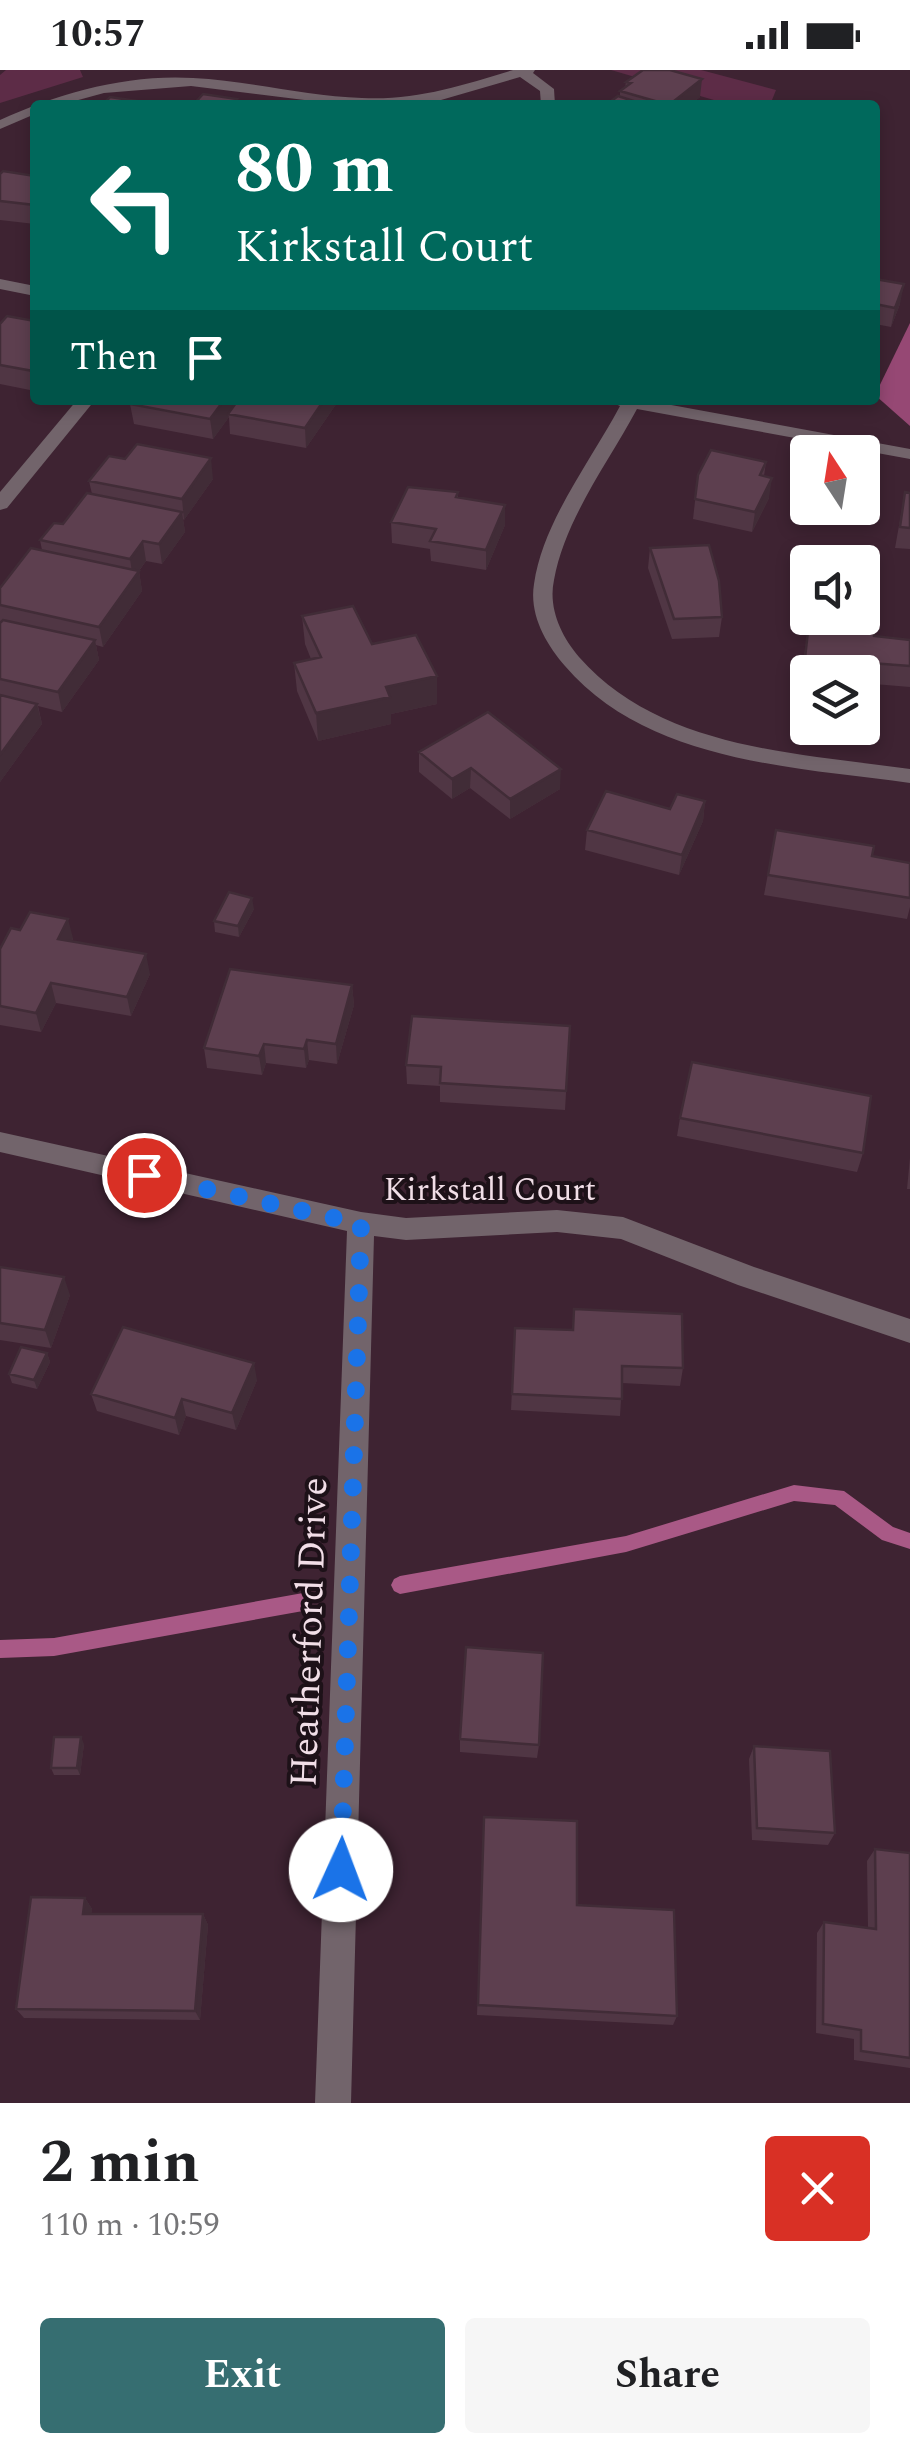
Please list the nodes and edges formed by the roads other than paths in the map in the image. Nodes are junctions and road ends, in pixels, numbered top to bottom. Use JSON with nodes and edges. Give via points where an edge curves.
{"nodes":[{"id":1,"x":526,"y":72,"type":"edge"},
{"id":2,"x":62,"y":100,"type":"edge"},
{"id":3,"x":351,"y":100,"type":"edge"},
{"id":4,"x":405,"y":100,"type":"edge"},
{"id":5,"x":547,"y":100,"type":"edge"},
{"id":6,"x":30,"y":111,"type":"edge"},
{"id":7,"x":0,"y":126,"type":"edge"},
{"id":8,"x":0,"y":284,"type":"edge"},
{"id":9,"x":30,"y":290,"type":"edge"},
{"id":10,"x":82,"y":405,"type":"edge"},
{"id":11,"x":622,"y":405,"type":"edge"},
{"id":12,"x":640,"y":405,"type":"edge"},
{"id":13,"x":910,"y":454,"type":"edge"},
{"id":14,"x":0,"y":504,"type":"edge"},
{"id":15,"x":910,"y":776,"type":"edge"},
{"id":16,"x":0,"y":1142,"type":"edge"},
{"id":17,"x":361,"y":1224,"type":"junction"},
{"id":18,"x":910,"y":1331,"type":"edge"},
{"id":19,"x":333,"y":2103,"type":"edge"}],
"edges":[{"from":1,"to":4,"type":"street"},
{"from":1,"to":5,"type":"street","via":[[546,89]]},
{"from":2,"to":3,"type":"street","via":[[104,89],[191,82]]},
{"from":6,"to":7,"type":"street"},
{"from":8,"to":9,"type":"street"},
{"from":10,"to":14,"type":"street"},
{"from":11,"to":15,"type":"street","via":[[543,584],[544,614],[567,658],[610,700],[680,734]]},
{"from":12,"to":13,"type":"street"},
{"from":16,"to":17,"type":"street","name":"Kirkstall Court"},
{"from":17,"to":18,"type":"street","name":"Kirkstall Court","via":[[623,1228]]},
{"from":17,"to":19,"type":"street","name":"Heatherford Drive"}]}
